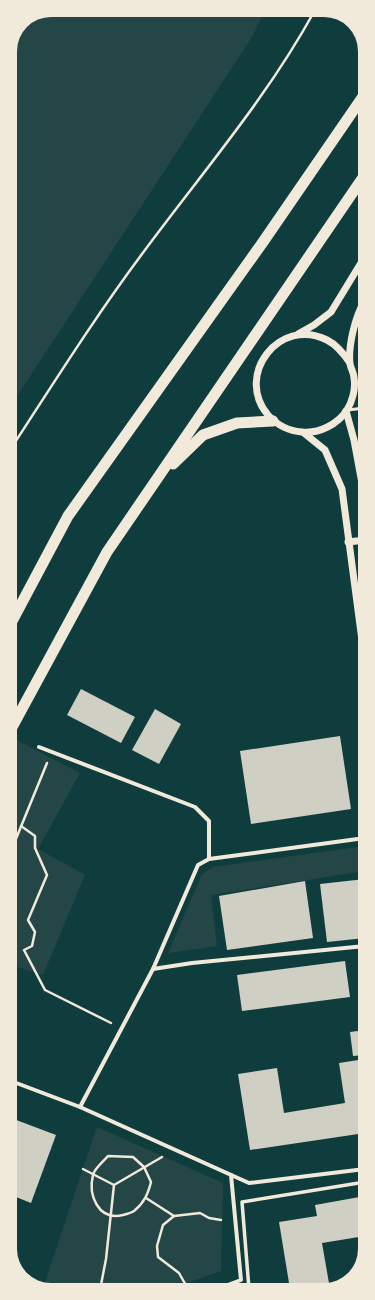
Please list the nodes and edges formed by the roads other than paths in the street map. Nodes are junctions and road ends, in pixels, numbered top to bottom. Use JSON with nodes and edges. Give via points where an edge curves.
{"nodes":[{"id":1,"x":358,"y":104,"type":"edge"},
{"id":2,"x":358,"y":185,"type":"edge"},
{"id":3,"x":358,"y":268,"type":"edge"},
{"id":4,"x":358,"y":316,"type":"edge"},
{"id":5,"x":296,"y":335,"type":"junction"},
{"id":6,"x":350,"y":363,"type":"junction"},
{"id":7,"x":358,"y":409,"type":"edge"},
{"id":8,"x":346,"y":411,"type":"junction"},
{"id":9,"x":273,"y":420,"type":"junction"},
{"id":10,"x":304,"y":433,"type":"junction"},
{"id":11,"x":358,"y":462,"type":"edge"},
{"id":12,"x":157,"y":479,"type":"junction"},
{"id":13,"x":358,"y":541,"type":"edge"},
{"id":14,"x":348,"y":542,"type":"junction"},
{"id":15,"x":17,"y":612,"type":"edge"},
{"id":16,"x":358,"y":613,"type":"edge"},
{"id":17,"x":17,"y":718,"type":"edge"},
{"id":18,"x":38,"y":747,"type":"dead end"},
{"id":19,"x":358,"y":839,"type":"edge"},
{"id":20,"x":209,"y":859,"type":"junction"},
{"id":21,"x":358,"y":947,"type":"edge"},
{"id":22,"x":153,"y":969,"type":"junction"},
{"id":23,"x":17,"y":1083,"type":"edge"},
{"id":24,"x":80,"y":1107,"type":"junction"},
{"id":25,"x":358,"y":1170,"type":"edge"},
{"id":26,"x":232,"y":1175,"type":"junction"},
{"id":27,"x":358,"y":1183,"type":"edge"},
{"id":28,"x":233,"y":1283,"type":"edge"},
{"id":29,"x":249,"y":1283,"type":"edge"}],
"edges":[{"from":1,"to":15,"type":"highway","via":[[68,516]]},
{"from":2,"to":12,"type":"highway"},
{"from":3,"to":5,"type":"street","via":[[331,312]]},
{"from":4,"to":6,"type":"street","via":[[351,342]]},
{"from":5,"to":6,"type":"street","via":[[312,335],[327,340],[341,350]]},
{"from":5,"to":9,"type":"street","via":[[282,340],[269,350],[260,363],[256,378],[257,394],[263,408]]},
{"from":6,"to":8,"type":"street","via":[[354,379],[353,396]]},
{"from":7,"to":8,"type":"lane"},
{"from":8,"to":10,"type":"street","via":[[335,423],[320,430]]},
{"from":8,"to":11,"type":"street"},
{"from":9,"to":10,"type":"street","via":[[287,429]]},
{"from":9,"to":12,"type":"highway","via":[[237,424],[202,435]]},
{"from":10,"to":14,"type":"street","via":[[325,450],[342,489]]},
{"from":12,"to":17,"type":"highway","via":[[106,552]]},
{"from":13,"to":14,"type":"street"},
{"from":14,"to":16,"type":"street"},
{"from":18,"to":20,"type":"street","via":[[195,807],[209,820]]},
{"from":19,"to":20,"type":"street"},
{"from":20,"to":22,"type":"street","via":[[198,866]]},
{"from":21,"to":22,"type":"street"},
{"from":22,"to":24,"type":"street"},
{"from":23,"to":24,"type":"street"},
{"from":24,"to":26,"type":"street"},
{"from":25,"to":26,"type":"street","via":[[249,1183]]},
{"from":26,"to":28,"type":"street","via":[[241,1280]]},
{"from":27,"to":29,"type":"street","via":[[242,1202]]}]}
